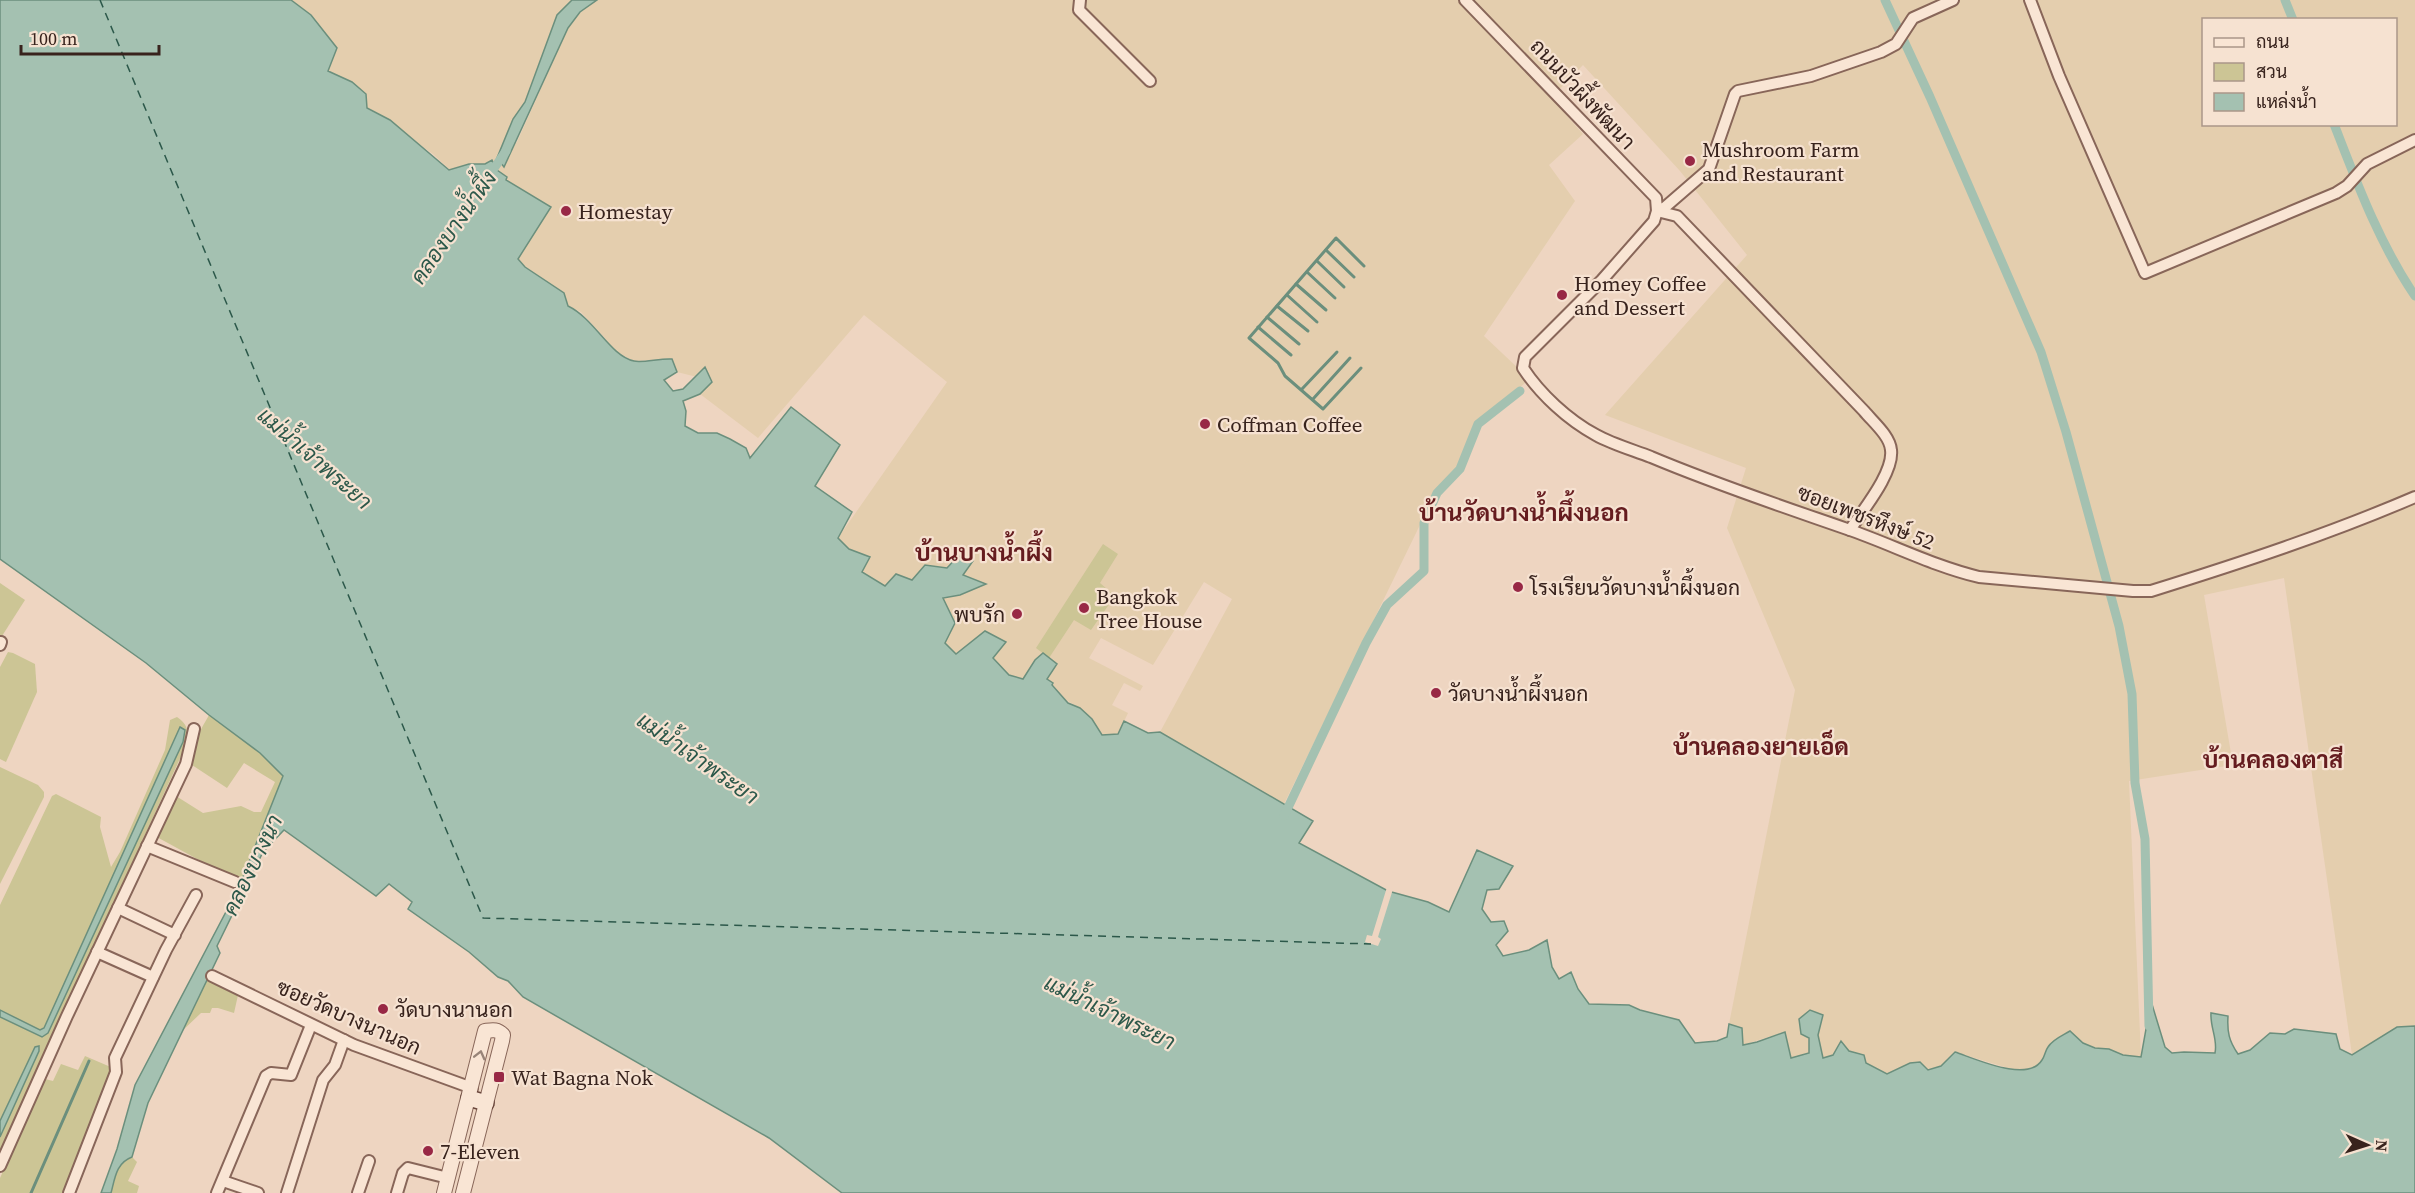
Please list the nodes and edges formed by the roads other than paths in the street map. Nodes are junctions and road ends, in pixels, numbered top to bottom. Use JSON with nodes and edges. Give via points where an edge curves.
{"nodes":[{"id":1,"x":1080,"y":0,"type":"edge"},
{"id":2,"x":1465,"y":0,"type":"edge"},
{"id":3,"x":1953,"y":0,"type":"edge"},
{"id":4,"x":2030,"y":0,"type":"edge"},
{"id":5,"x":1150,"y":81,"type":"dead end"},
{"id":6,"x":2415,"y":140,"type":"edge"},
{"id":7,"x":1656,"y":214,"type":"junction"},
{"id":8,"x":2415,"y":496,"type":"edge"},
{"id":9,"x":1850,"y":530,"type":"junction"},
{"id":10,"x":194,"y":729,"type":"dead end"},
{"id":11,"x":147,"y":846,"type":"junction"},
{"id":12,"x":235,"y":882,"type":"dead end"},
{"id":13,"x":196,"y":895,"type":"dead end"},
{"id":14,"x":118,"y":908,"type":"junction"},
{"id":15,"x":175,"y":935,"type":"junction"},
{"id":16,"x":97,"y":952,"type":"junction"},
{"id":17,"x":212,"y":976,"type":"dead end"},
{"id":18,"x":153,"y":977,"type":"junction"},
{"id":19,"x":311,"y":1025,"type":"junction"},
{"id":20,"x":344,"y":1040,"type":"junction"},
{"id":21,"x":470,"y":1093,"type":"junction"},
{"id":22,"x":486,"y":1103,"type":"junction"},
{"id":23,"x":369,"y":1161,"type":"dead end"},
{"id":24,"x":0,"y":1166,"type":"edge"},
{"id":25,"x":447,"y":1178,"type":"junction"},
{"id":26,"x":223,"y":1181,"type":"junction"},
{"id":27,"x":69,"y":1193,"type":"edge"},
{"id":28,"x":217,"y":1193,"type":"edge"},
{"id":29,"x":258,"y":1193,"type":"edge"},
{"id":30,"x":287,"y":1193,"type":"edge"},
{"id":31,"x":358,"y":1193,"type":"edge"},
{"id":32,"x":398,"y":1193,"type":"edge"},
{"id":33,"x":444,"y":1193,"type":"edge"},
{"id":34,"x":463,"y":1193,"type":"edge"}],
"edges":[{"from":1,"to":5,"type":"street","via":[[1079,10]]},
{"from":2,"to":7,"type":"street","name":"ถนนบัวผึ้งพัฒนา","via":[[1656,198]]},
{"from":3,"to":7,"type":"street","via":[[1913,18],[1896,44],[1881,52],[1811,76],[1738,91],[1708,170]]},
{"from":4,"to":6,"type":"street","via":[[2145,273],[2319,201],[2347,186],[2374,160]]},
{"from":7,"to":9,"type":"street","via":[[1677,216],[1864,411],[1887,440],[1892,449],[1891,461]]},
{"from":7,"to":9,"type":"street","name":"ซอยเพชรหึงษ์ 52","via":[[1602,280],[1525,357],[1523,368],[1534,384],[1572,419],[1597,436],[1725,487]]},
{"from":8,"to":9,"type":"street","name":"ซอยเพชรหึงษ์ 52","via":[[2267,555],[2151,591],[1979,577]]},
{"from":10,"to":11,"type":"street","via":[[186,764]]},
{"from":11,"to":12,"type":"street"},
{"from":11,"to":14,"type":"street"},
{"from":13,"to":15,"type":"street"},
{"from":14,"to":15,"type":"street"},
{"from":14,"to":16,"type":"street"},
{"from":15,"to":18,"type":"street"},
{"from":16,"to":18,"type":"street"},
{"from":16,"to":24,"type":"street"},
{"from":17,"to":19,"type":"street","name":"ซอยวัดบางนานอก"},
{"from":18,"to":27,"type":"street","via":[[115,1058],[116,1071]]},
{"from":19,"to":20,"type":"street","name":"ซอยวัดบางนานอก"},
{"from":19,"to":26,"type":"street","via":[[291,1075],[266,1076]]},
{"from":20,"to":21,"type":"street","name":"ซอยวัดบางนานอก"},
{"from":20,"to":30,"type":"street","via":[[336,1065],[323,1080]]},
{"from":21,"to":22,"type":"main road"},
{"from":21,"to":22,"type":"street","one_way":true,"via":[[485,1031],[498,1031],[502,1041]]},
{"from":21,"to":25,"type":"street"},
{"from":22,"to":34,"type":"street"},
{"from":23,"to":31,"type":"street"},
{"from":25,"to":32,"type":"street","via":[[408,1168]]},
{"from":25,"to":33,"type":"street"},
{"from":26,"to":28,"type":"street"},
{"from":26,"to":29,"type":"street"}]}
